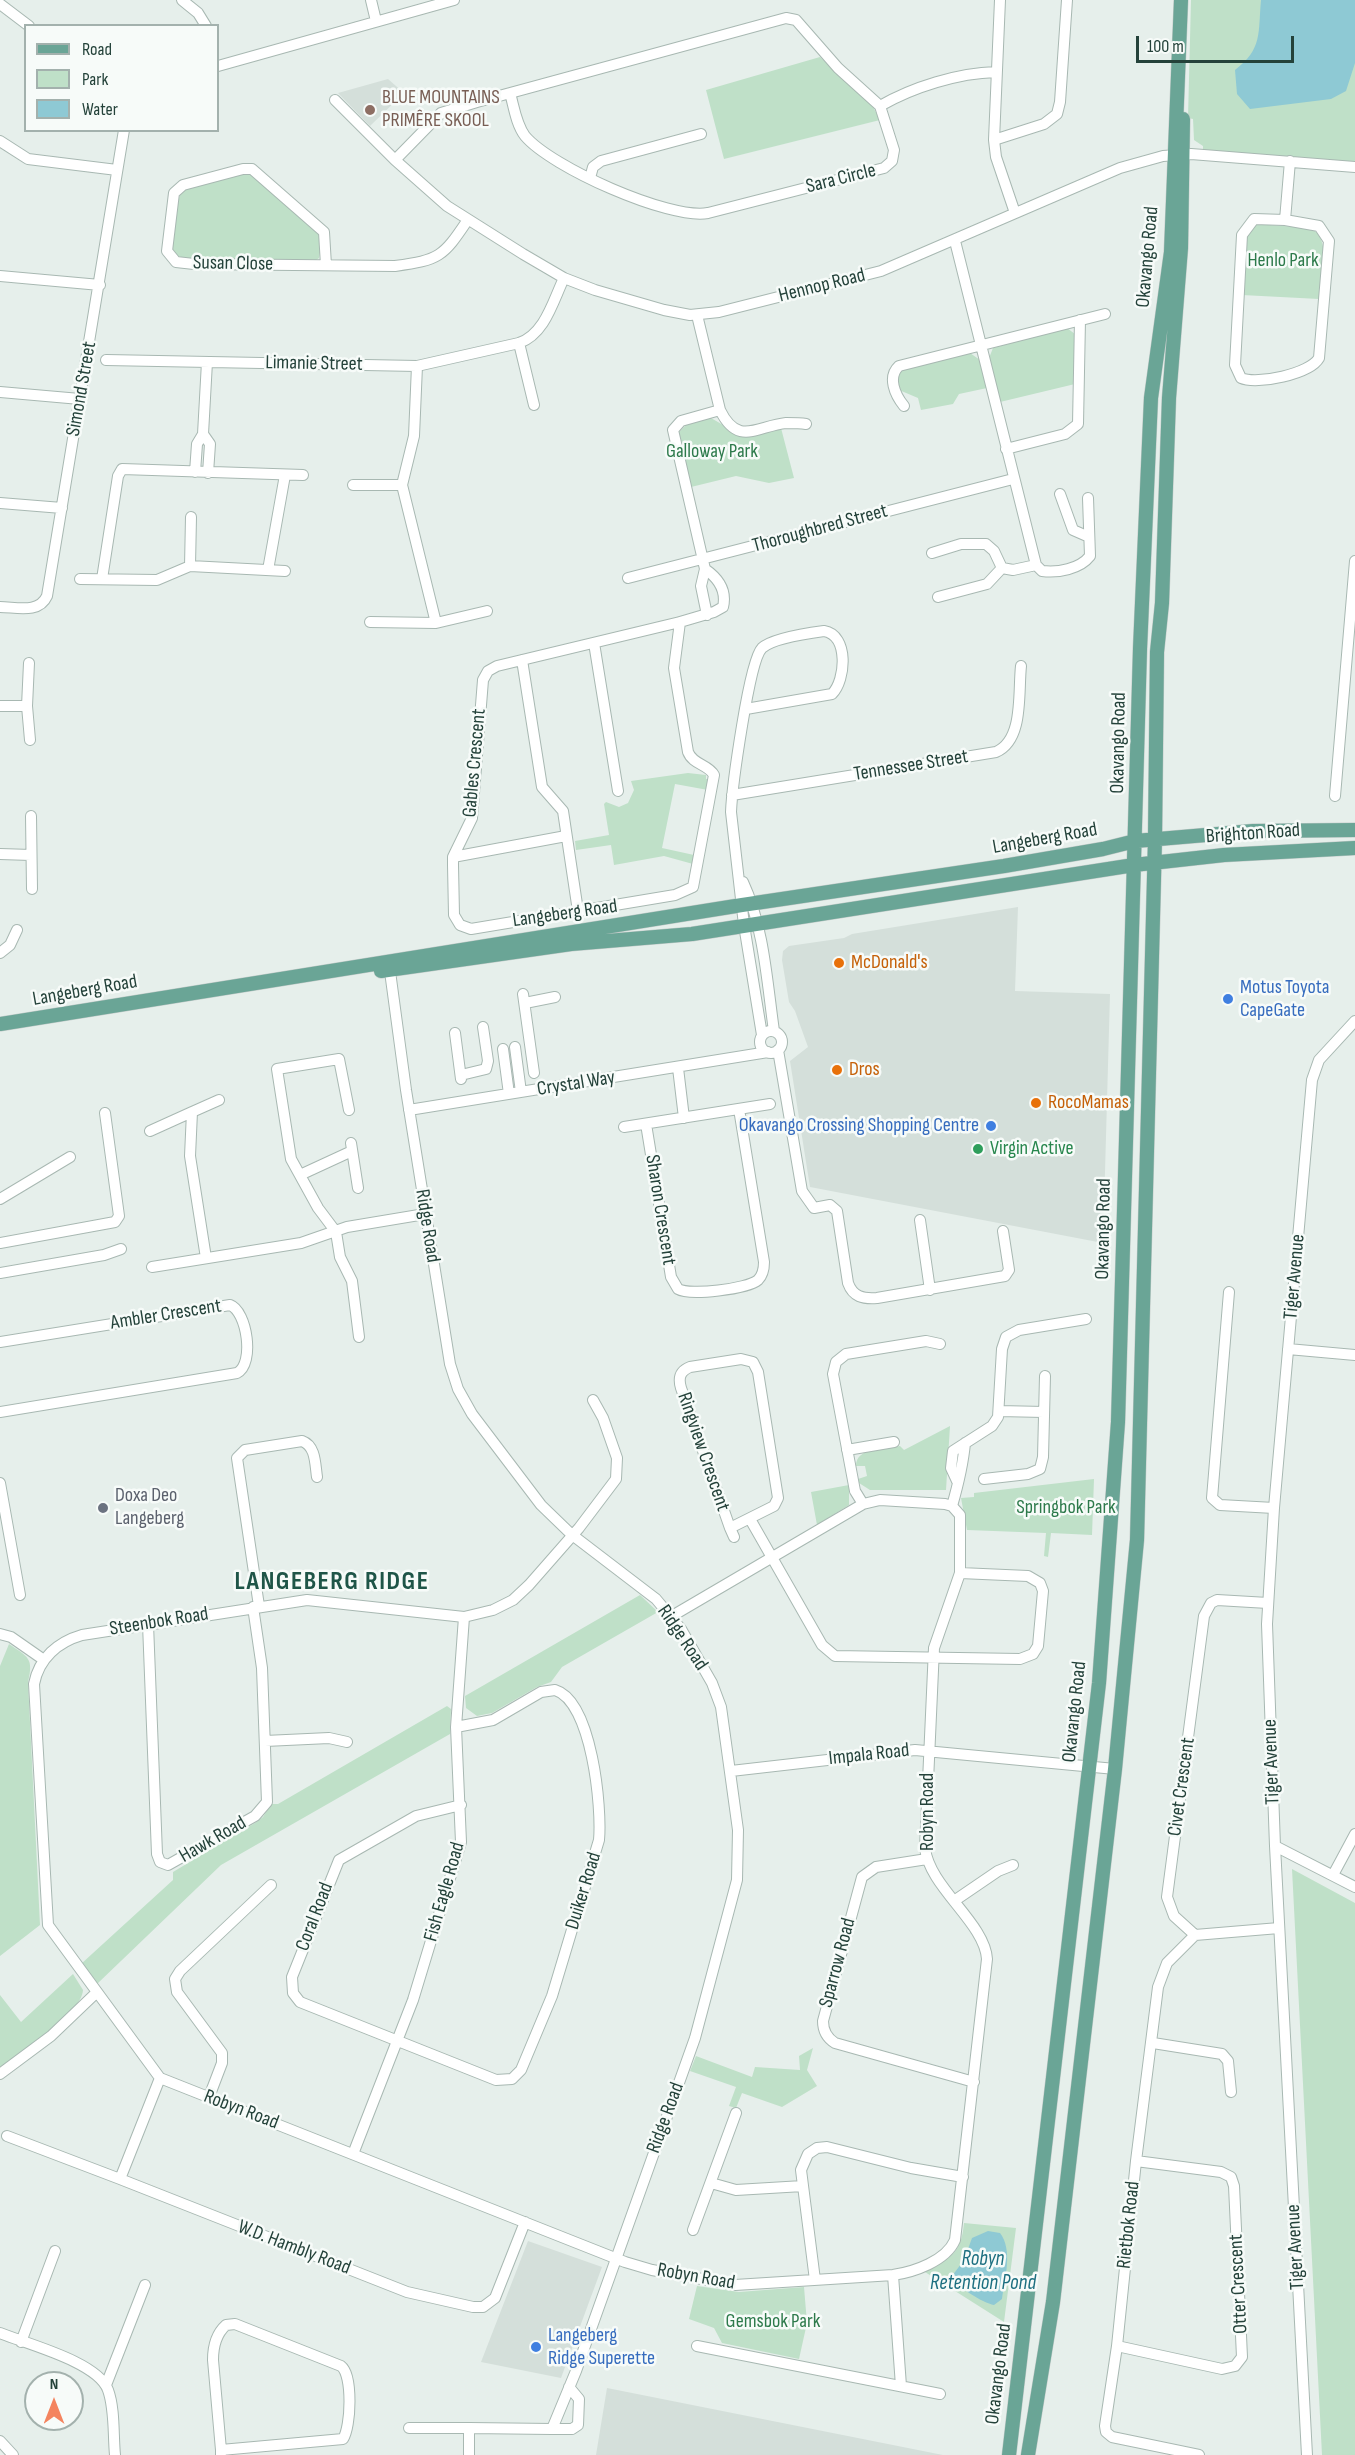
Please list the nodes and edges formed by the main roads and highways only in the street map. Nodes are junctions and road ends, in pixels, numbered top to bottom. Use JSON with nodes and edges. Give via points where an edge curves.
{"nodes":[{"id":1,"x":1181,"y":0,"type":"edge"},
{"id":2,"x":1188,"y":0,"type":"edge"},
{"id":3,"x":1178,"y":154,"type":"junction"},
{"id":4,"x":1355,"y":830,"type":"edge"},
{"id":5,"x":1155,"y":839,"type":"junction"},
{"id":6,"x":1136,"y":841,"type":"junction"},
{"id":7,"x":1355,"y":848,"type":"edge"},
{"id":8,"x":1154,"y":863,"type":"junction"},
{"id":9,"x":1134,"y":865,"type":"junction"},
{"id":10,"x":389,"y":965,"type":"junction"},
{"id":11,"x":0,"y":1024,"type":"edge"},
{"id":12,"x":0,"y":1031,"type":"edge"},
{"id":13,"x":1009,"y":2455,"type":"edge"},
{"id":14,"x":1028,"y":2455,"type":"edge"}],
"edges":[{"from":1,"to":3,"type":"main road","name":"Okavango Road"},
{"from":2,"to":3,"type":"main road","name":"Okavango Road"},
{"from":3,"to":5,"type":"main road","name":"Okavango Road","via":[[1181,248],[1169,398],[1157,652]]},
{"from":3,"to":6,"type":"main road","name":"Okavango Road","via":[[1171,252],[1150,398]]},
{"from":4,"to":5,"type":"main road","name":"Brighton Road","via":[[1253,831]]},
{"from":5,"to":6,"type":"main road","name":"Brighton Road"},
{"from":5,"to":8,"type":"main road","name":"Okavango Road"},
{"from":6,"to":9,"type":"main road","name":"Okavango Road"},
{"from":6,"to":10,"type":"main road","name":"Langeberg Road"},
{"from":7,"to":8,"type":"main road","name":"Brighton Road"},
{"from":8,"to":9,"type":"main road","name":"Brighton Road"},
{"from":8,"to":14,"type":"main road","name":"Okavango Road","via":[[1137,1540],[1115,1769],[1053,2302]]},
{"from":9,"to":10,"type":"main road","name":"Langeberg Road","via":[[667,937]]},
{"from":9,"to":13,"type":"main road","name":"Okavango Road","via":[[1118,1422],[1099,1683]]},
{"from":10,"to":11,"type":"main road","name":"Langeberg Road"},
{"from":10,"to":12,"type":"main road","name":"Langeberg Road"}]}
